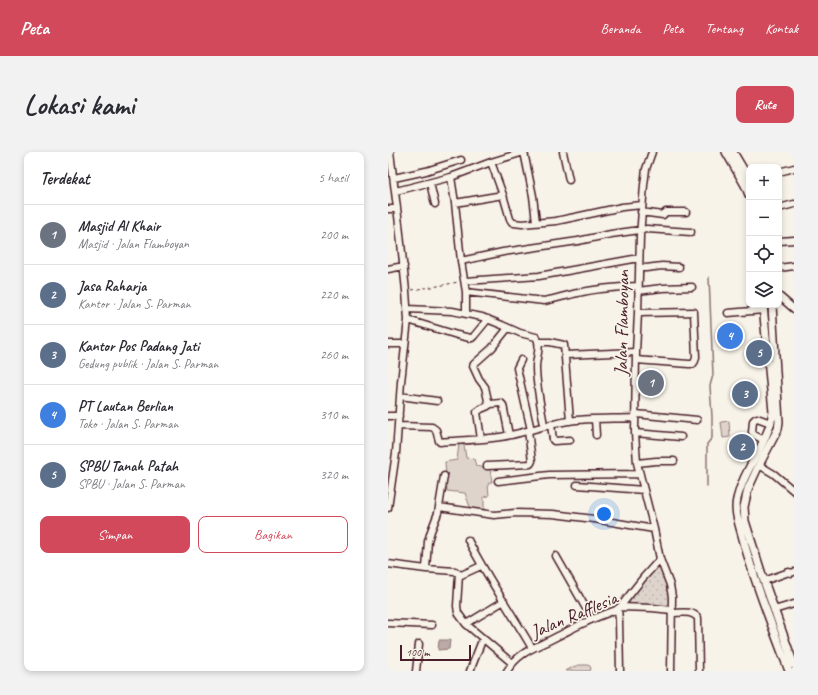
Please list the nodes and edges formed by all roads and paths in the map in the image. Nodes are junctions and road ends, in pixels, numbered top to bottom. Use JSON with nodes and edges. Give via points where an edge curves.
{"nodes":[{"id":1,"x":390,"y":152,"type":"edge"},
{"id":2,"x":524,"y":152,"type":"edge"},
{"id":3,"x":563,"y":152,"type":"edge"},
{"id":4,"x":652,"y":152,"type":"edge"},
{"id":5,"x":726,"y":152,"type":"edge"},
{"id":6,"x":733,"y":152,"type":"edge"},
{"id":7,"x":516,"y":153,"type":"edge"},
{"id":8,"x":461,"y":160,"type":"dead end"},
{"id":9,"x":491,"y":162,"type":"junction"},
{"id":10,"x":794,"y":168,"type":"edge"},
{"id":11,"x":782,"y":171,"type":"edge"},
{"id":12,"x":746,"y":174,"type":"edge"},
{"id":13,"x":451,"y":177,"type":"junction"},
{"id":14,"x":394,"y":178,"type":"junction"},
{"id":15,"x":569,"y":180,"type":"dead end"},
{"id":16,"x":430,"y":183,"type":"junction"},
{"id":17,"x":746,"y":188,"type":"edge"},
{"id":18,"x":396,"y":191,"type":"junction"},
{"id":19,"x":503,"y":195,"type":"junction"},
{"id":20,"x":455,"y":203,"type":"junction"},
{"id":21,"x":435,"y":204,"type":"dead end"},
{"id":22,"x":794,"y":204,"type":"edge"},
{"id":23,"x":642,"y":205,"type":"junction"},
{"id":24,"x":782,"y":207,"type":"edge"},
{"id":25,"x":388,"y":209,"type":"edge"},
{"id":26,"x":397,"y":209,"type":"junction"},
{"id":27,"x":641,"y":212,"type":"junction"},
{"id":28,"x":686,"y":212,"type":"dead end"},
{"id":29,"x":536,"y":222,"type":"junction"},
{"id":30,"x":640,"y":230,"type":"junction"},
{"id":31,"x":691,"y":232,"type":"dead end"},
{"id":32,"x":794,"y":240,"type":"edge"},
{"id":33,"x":782,"y":241,"type":"edge"},
{"id":34,"x":639,"y":258,"type":"junction"},
{"id":35,"x":461,"y":261,"type":"junction"},
{"id":36,"x":404,"y":266,"type":"junction"},
{"id":37,"x":794,"y":266,"type":"edge"},
{"id":38,"x":639,"y":267,"type":"junction"},
{"id":39,"x":679,"y":267,"type":"dead end"},
{"id":40,"x":782,"y":268,"type":"edge"},
{"id":41,"x":388,"y":269,"type":"edge"},
{"id":42,"x":465,"y":281,"type":"junction"},
{"id":43,"x":692,"y":287,"type":"dead end"},
{"id":44,"x":638,"y":288,"type":"junction"},
{"id":45,"x":406,"y":291,"type":"junction"},
{"id":46,"x":466,"y":292,"type":"junction"},
{"id":47,"x":782,"y":299,"type":"edge"},
{"id":48,"x":407,"y":308,"type":"junction"},
{"id":49,"x":764,"y":308,"type":"edge"},
{"id":50,"x":772,"y":308,"type":"edge"},
{"id":51,"x":794,"y":309,"type":"edge"},
{"id":52,"x":638,"y":313,"type":"junction"},
{"id":53,"x":728,"y":313,"type":"dead end"},
{"id":54,"x":466,"y":314,"type":"junction"},
{"id":55,"x":488,"y":319,"type":"junction"},
{"id":56,"x":408,"y":320,"type":"junction"},
{"id":57,"x":508,"y":328,"type":"junction"},
{"id":58,"x":538,"y":342,"type":"junction"},
{"id":59,"x":388,"y":344,"type":"edge"},
{"id":60,"x":405,"y":344,"type":"junction"},
{"id":61,"x":636,"y":352,"type":"junction"},
{"id":62,"x":566,"y":355,"type":"junction"},
{"id":63,"x":521,"y":360,"type":"dead end"},
{"id":64,"x":636,"y":360,"type":"junction"},
{"id":65,"x":400,"y":396,"type":"junction"},
{"id":66,"x":437,"y":402,"type":"dead end"},
{"id":67,"x":489,"y":405,"type":"junction"},
{"id":68,"x":388,"y":416,"type":"edge"},
{"id":69,"x":398,"y":416,"type":"junction"},
{"id":70,"x":636,"y":416,"type":"junction"},
{"id":71,"x":595,"y":419,"type":"junction"},
{"id":72,"x":697,"y":420,"type":"dead end"},
{"id":73,"x":570,"y":421,"type":"junction"},
{"id":74,"x":771,"y":422,"type":"junction"},
{"id":75,"x":547,"y":424,"type":"junction"},
{"id":76,"x":398,"y":426,"type":"junction"},
{"id":77,"x":530,"y":430,"type":"junction"},
{"id":78,"x":635,"y":433,"type":"junction"},
{"id":79,"x":509,"y":435,"type":"junction"},
{"id":80,"x":596,"y":435,"type":"dead end"},
{"id":81,"x":681,"y":437,"type":"dead end"},
{"id":82,"x":481,"y":439,"type":"junction"},
{"id":83,"x":570,"y":440,"type":"dead end"},
{"id":84,"x":764,"y":440,"type":"junction"},
{"id":85,"x":674,"y":461,"type":"dead end"},
{"id":86,"x":637,"y":463,"type":"junction"},
{"id":87,"x":759,"y":465,"type":"junction"},
{"id":88,"x":487,"y":466,"type":"dead end"},
{"id":89,"x":640,"y":474,"type":"junction"},
{"id":90,"x":444,"y":476,"type":"dead end"},
{"id":91,"x":498,"y":480,"type":"dead end"},
{"id":92,"x":577,"y":486,"type":"dead end"},
{"id":93,"x":794,"y":492,"type":"edge"},
{"id":94,"x":645,"y":493,"type":"junction"},
{"id":95,"x":438,"y":507,"type":"junction"},
{"id":96,"x":388,"y":508,"type":"edge"},
{"id":97,"x":654,"y":529,"type":"junction"},
{"id":98,"x":468,"y":540,"type":"dead end"},
{"id":99,"x":556,"y":556,"type":"dead end"},
{"id":100,"x":660,"y":559,"type":"junction"},
{"id":101,"x":388,"y":564,"type":"edge"},
{"id":102,"x":481,"y":566,"type":"junction"},
{"id":103,"x":426,"y":569,"type":"junction"},
{"id":104,"x":794,"y":572,"type":"edge"},
{"id":105,"x":458,"y":576,"type":"junction"},
{"id":106,"x":764,"y":581,"type":"junction"},
{"id":107,"x":504,"y":600,"type":"junction"},
{"id":108,"x":794,"y":604,"type":"edge"},
{"id":109,"x":619,"y":608,"type":"junction"},
{"id":110,"x":672,"y":611,"type":"junction"},
{"id":111,"x":773,"y":615,"type":"junction"},
{"id":112,"x":592,"y":619,"type":"junction"},
{"id":113,"x":388,"y":623,"type":"edge"},
{"id":114,"x":466,"y":624,"type":"junction"},
{"id":115,"x":432,"y":625,"type":"dead end"},
{"id":116,"x":483,"y":638,"type":"junction"},
{"id":117,"x":419,"y":644,"type":"dead end"},
{"id":118,"x":532,"y":648,"type":"junction"},
{"id":119,"x":512,"y":663,"type":"junction"},
{"id":120,"x":794,"y":665,"type":"edge"},
{"id":121,"x":416,"y":671,"type":"edge"},
{"id":122,"x":470,"y":671,"type":"edge"},
{"id":123,"x":506,"y":671,"type":"edge"},
{"id":124,"x":620,"y":671,"type":"edge"},
{"id":125,"x":671,"y":671,"type":"edge"},
{"id":126,"x":699,"y":671,"type":"edge"},
{"id":127,"x":789,"y":671,"type":"edge"}],
"edges":[{"from":1,"to":14,"type":"street"},
{"from":2,"to":7,"type":"street"},
{"from":2,"to":29,"type":"street"},
{"from":3,"to":15,"type":"street"},
{"from":4,"to":23,"type":"street","name":"Jalan Flamboyan","via":[[646,169]]},
{"from":5,"to":17,"type":"main road"},
{"from":6,"to":12,"type":"main road"},
{"from":7,"to":9,"type":"street"},
{"from":8,"to":14,"type":"street"},
{"from":9,"to":13,"type":"street"},
{"from":9,"to":19,"type":"street"},
{"from":10,"to":11,"type":"street"},
{"from":13,"to":16,"type":"street"},
{"from":13,"to":20,"type":"street"},
{"from":14,"to":18,"type":"street"},
{"from":16,"to":18,"type":"street"},
{"from":16,"to":21,"type":"street"},
{"from":18,"to":26,"type":"street"},
{"from":19,"to":20,"type":"street"},
{"from":19,"to":29,"type":"street","via":[[512,222]]},
{"from":20,"to":35,"type":"street"},
{"from":22,"to":24,"type":"street"},
{"from":23,"to":27,"type":"street","name":"Jalan Flamboyan"},
{"from":23,"to":29,"type":"street","via":[[556,221]]},
{"from":25,"to":26,"type":"street"},
{"from":26,"to":36,"type":"street"},
{"from":27,"to":28,"type":"street","via":[[663,215],[666,212]]},
{"from":27,"to":30,"type":"street","name":"Jalan Flamboyan"},
{"from":30,"to":31,"type":"street"},
{"from":30,"to":34,"type":"street","name":"Jalan Flamboyan"},
{"from":30,"to":35,"type":"street"},
{"from":32,"to":33,"type":"street"},
{"from":34,"to":38,"type":"street","name":"Jalan Flamboyan"},
{"from":34,"to":42,"type":"street","via":[[539,276]]},
{"from":35,"to":42,"type":"street"},
{"from":36,"to":41,"type":"street"},
{"from":36,"to":45,"type":"street"},
{"from":37,"to":40,"type":"street"},
{"from":38,"to":39,"type":"street"},
{"from":38,"to":44,"type":"street","name":"Jalan Flamboyan"},
{"from":42,"to":45,"type":"path"},
{"from":42,"to":46,"type":"street"},
{"from":43,"to":44,"type":"street"},
{"from":44,"to":46,"type":"street","via":[[600,289],[544,301]]},
{"from":44,"to":52,"type":"street","name":"Jalan Flamboyan"},
{"from":45,"to":48,"type":"street"},
{"from":46,"to":54,"type":"street"},
{"from":47,"to":51,"type":"street"},
{"from":48,"to":54,"type":"street"},
{"from":48,"to":56,"type":"street"},
{"from":49,"to":53,"type":"street"},
{"from":49,"to":74,"type":"main road","via":[[773,412]]},
{"from":50,"to":87,"type":"main road","via":[[779,422],[778,429]]},
{"from":52,"to":61,"type":"street","name":"Jalan Flamboyan"},
{"from":52,"to":64,"type":"street","via":[[694,312],[696,357],[693,364]]},
{"from":54,"to":55,"type":"street"},
{"from":55,"to":56,"type":"street","via":[[470,338]]},
{"from":55,"to":57,"type":"street"},
{"from":56,"to":60,"type":"street"},
{"from":57,"to":58,"type":"street","via":[[536,337]]},
{"from":57,"to":67,"type":"street","via":[[492,348],[474,364],[479,379],[485,386]]},
{"from":58,"to":62,"type":"street","via":[[564,345]]},
{"from":58,"to":75,"type":"street","via":[[537,379]]},
{"from":59,"to":60,"type":"street"},
{"from":60,"to":65,"type":"street"},
{"from":61,"to":62,"type":"street"},
{"from":61,"to":64,"type":"street","name":"Jalan Flamboyan"},
{"from":62,"to":73,"type":"street"},
{"from":63,"to":77,"type":"street","via":[[517,368]]},
{"from":64,"to":70,"type":"street","name":"Jalan Flamboyan"},
{"from":65,"to":66,"type":"street"},
{"from":65,"to":69,"type":"street"},
{"from":67,"to":79,"type":"street","via":[[503,405]]},
{"from":67,"to":82,"type":"street","via":[[478,412]]},
{"from":68,"to":69,"type":"street"},
{"from":69,"to":76,"type":"street"},
{"from":70,"to":71,"type":"street"},
{"from":70,"to":72,"type":"street"},
{"from":70,"to":78,"type":"street","name":"Jalan Flamboyan"},
{"from":71,"to":73,"type":"street"},
{"from":71,"to":80,"type":"street"},
{"from":73,"to":75,"type":"street"},
{"from":74,"to":84,"type":"main road"},
{"from":74,"to":84,"type":"street","via":[[757,418],[753,421],[752,432]]},
{"from":75,"to":77,"type":"street"},
{"from":75,"to":83,"type":"street","via":[[554,441]]},
{"from":76,"to":82,"type":"street","via":[[432,427],[436,430],[440,442]]},
{"from":76,"to":96,"type":"street"},
{"from":77,"to":79,"type":"street"},
{"from":77,"to":88,"type":"street","via":[[530,464]]},
{"from":78,"to":81,"type":"street"},
{"from":78,"to":86,"type":"street","name":"Jalan Flamboyan"},
{"from":79,"to":82,"type":"street"},
{"from":84,"to":111,"type":"main road","via":[[736,501],[737,516],[748,558]]},
{"from":85,"to":86,"type":"street"},
{"from":86,"to":89,"type":"street","name":"Jalan Flamboyan"},
{"from":87,"to":93,"type":"street","via":[[774,474]]},
{"from":87,"to":106,"type":"main road","via":[[748,489],[744,507],[745,521]]},
{"from":89,"to":91,"type":"street","via":[[549,475]]},
{"from":89,"to":94,"type":"street","name":"Jalan Flamboyan"},
{"from":90,"to":95,"type":"street"},
{"from":92,"to":94,"type":"street"},
{"from":94,"to":97,"type":"street","name":"Jalan Flamboyan"},
{"from":95,"to":97,"type":"street","via":[[494,515],[553,514]]},
{"from":95,"to":103,"type":"street","via":[[428,541]]},
{"from":97,"to":100,"type":"street","name":"Jalan Flamboyan"},
{"from":98,"to":102,"type":"street"},
{"from":99,"to":112,"type":"street"},
{"from":100,"to":109,"type":"street"},
{"from":100,"to":110,"type":"street","name":"Jalan Flamboyan","via":[[670,585]]},
{"from":101,"to":103,"type":"street"},
{"from":102,"to":105,"type":"street"},
{"from":102,"to":107,"type":"street"},
{"from":103,"to":105,"type":"street","via":[[455,570]]},
{"from":104,"to":106,"type":"street"},
{"from":105,"to":114,"type":"street","via":[[458,613]]},
{"from":106,"to":111,"type":"main road"},
{"from":107,"to":114,"type":"street"},
{"from":107,"to":118,"type":"street"},
{"from":108,"to":111,"type":"street"},
{"from":109,"to":110,"type":"street","name":"Jalan Rafflesia"},
{"from":109,"to":112,"type":"street","name":"Jalan Rafflesia"},
{"from":109,"to":124,"type":"street"},
{"from":110,"to":125,"type":"street"},
{"from":110,"to":126,"type":"street","name":"Jalan Rafflesia","via":[[692,613],[698,618]]},
{"from":111,"to":120,"type":"main road"},
{"from":111,"to":127,"type":"main road"},
{"from":112,"to":118,"type":"street","name":"Jalan Rafflesia"},
{"from":113,"to":115,"type":"street"},
{"from":114,"to":116,"type":"street"},
{"from":116,"to":119,"type":"street"},
{"from":116,"to":122,"type":"street"},
{"from":117,"to":121,"type":"street"},
{"from":118,"to":119,"type":"street","name":"Jalan Rafflesia"},
{"from":119,"to":123,"type":"street","name":"Jalan Rafflesia"}]}
